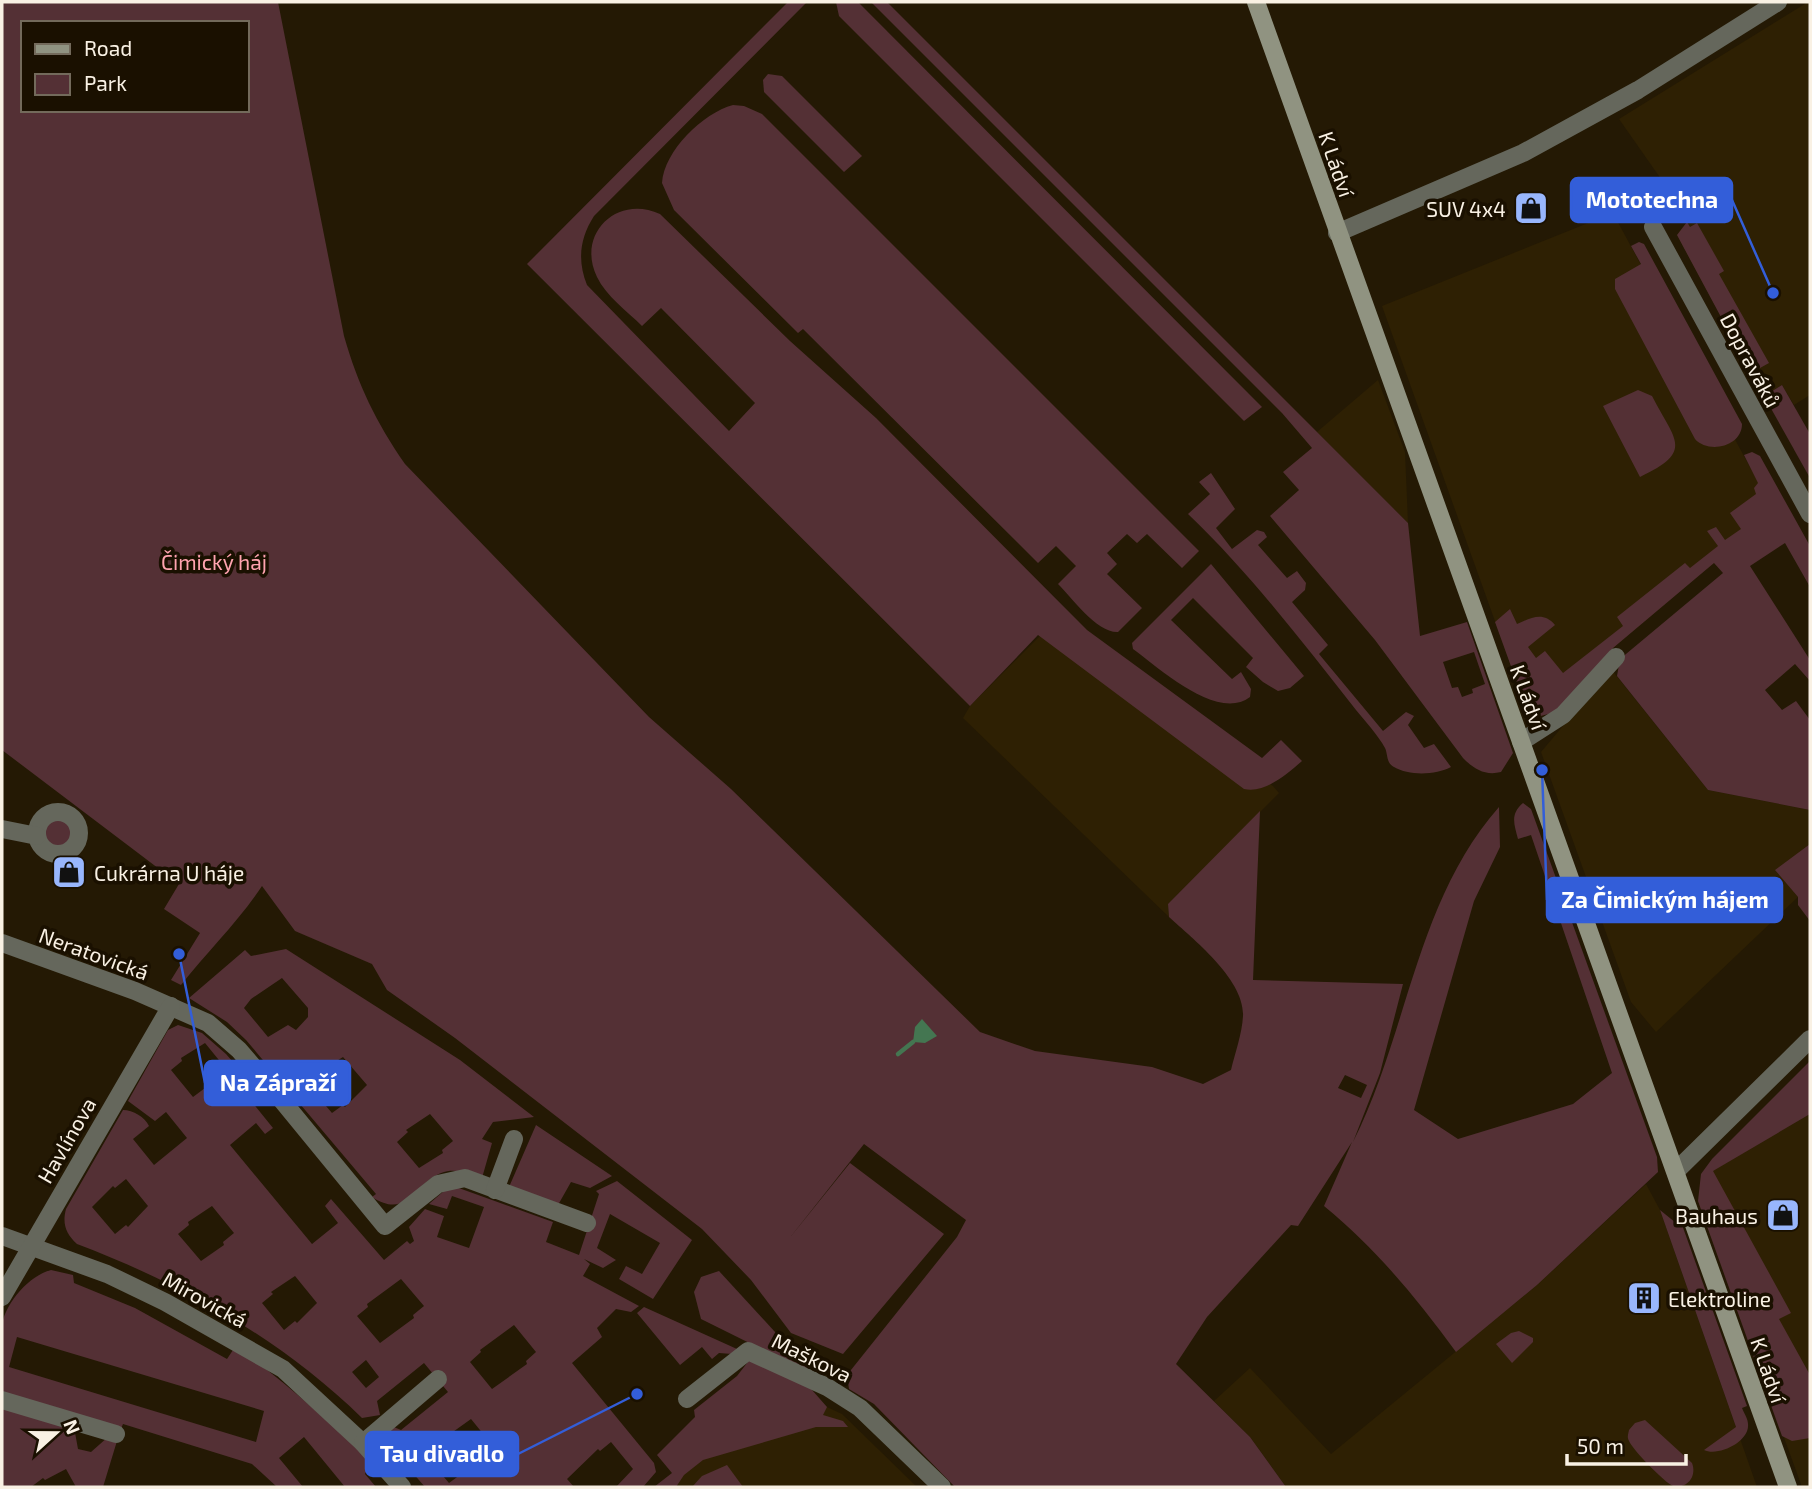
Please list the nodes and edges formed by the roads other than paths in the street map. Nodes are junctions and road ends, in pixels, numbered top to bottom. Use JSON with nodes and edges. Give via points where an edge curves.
{"nodes":[{"id":1,"x":1256,"y":2,"type":"edge"},
{"id":2,"x":1778,"y":2,"type":"edge"},
{"id":3,"x":1653,"y":227,"type":"dead end"},
{"id":4,"x":1338,"y":233,"type":"junction"},
{"id":5,"x":1810,"y":514,"type":"edge"},
{"id":6,"x":1616,"y":657,"type":"dead end"},
{"id":7,"x":1521,"y":742,"type":"junction"},
{"id":8,"x":2,"y":829,"type":"edge"},
{"id":9,"x":37,"y":836,"type":"dead end"},
{"id":10,"x":2,"y":943,"type":"edge"},
{"id":11,"x":171,"y":1006,"type":"junction"},
{"id":12,"x":1810,"y":1040,"type":"edge"},
{"id":13,"x":514,"y":1139,"type":"dead end"},
{"id":14,"x":1677,"y":1170,"type":"junction"},
{"id":15,"x":495,"y":1190,"type":"junction"},
{"id":16,"x":587,"y":1223,"type":"dead end"},
{"id":17,"x":2,"y":1236,"type":"edge"},
{"id":18,"x":31,"y":1247,"type":"junction"},
{"id":19,"x":2,"y":1297,"type":"edge"},
{"id":20,"x":438,"y":1379,"type":"dead end"},
{"id":21,"x":687,"y":1399,"type":"dead end"},
{"id":22,"x":2,"y":1400,"type":"edge"},
{"id":23,"x":116,"y":1434,"type":"dead end"},
{"id":24,"x":363,"y":1443,"type":"junction"},
{"id":25,"x":402,"y":1487,"type":"edge"},
{"id":26,"x":942,"y":1487,"type":"edge"},
{"id":27,"x":1788,"y":1487,"type":"edge"}],
"edges":[{"from":1,"to":4,"type":"street","name":"K Ládví"},
{"from":2,"to":4,"type":"street","via":[[1638,90],[1522,153]]},
{"from":3,"to":5,"type":"street","name":"Dopraváků"},
{"from":4,"to":7,"type":"street","name":"K Ládví"},
{"from":6,"to":7,"type":"street","via":[[1563,715]]},
{"from":7,"to":14,"type":"street","name":"K Ládví"},
{"from":8,"to":9,"type":"street"},
{"from":10,"to":11,"type":"street","name":"Neratovická"},
{"from":11,"to":15,"type":"street","name":"Neratovická","via":[[208,1023],[239,1050],[385,1226],[438,1184],[465,1178]]},
{"from":11,"to":18,"type":"street","name":"Havlínova"},
{"from":12,"to":14,"type":"street"},
{"from":13,"to":15,"type":"street"},
{"from":14,"to":27,"type":"street","name":"K Ládví"},
{"from":15,"to":16,"type":"street"},
{"from":17,"to":18,"type":"street","name":"Mirovická"},
{"from":18,"to":19,"type":"street","name":"Havlínova"},
{"from":18,"to":24,"type":"street","name":"Mirovická","via":[[119,1279],[283,1369]]},
{"from":20,"to":24,"type":"street"},
{"from":21,"to":26,"type":"street","name":"Maškova","via":[[748,1351],[827,1387],[860,1408]]},
{"from":22,"to":23,"type":"street"},
{"from":24,"to":25,"type":"street","name":"Mirovická"}]}
